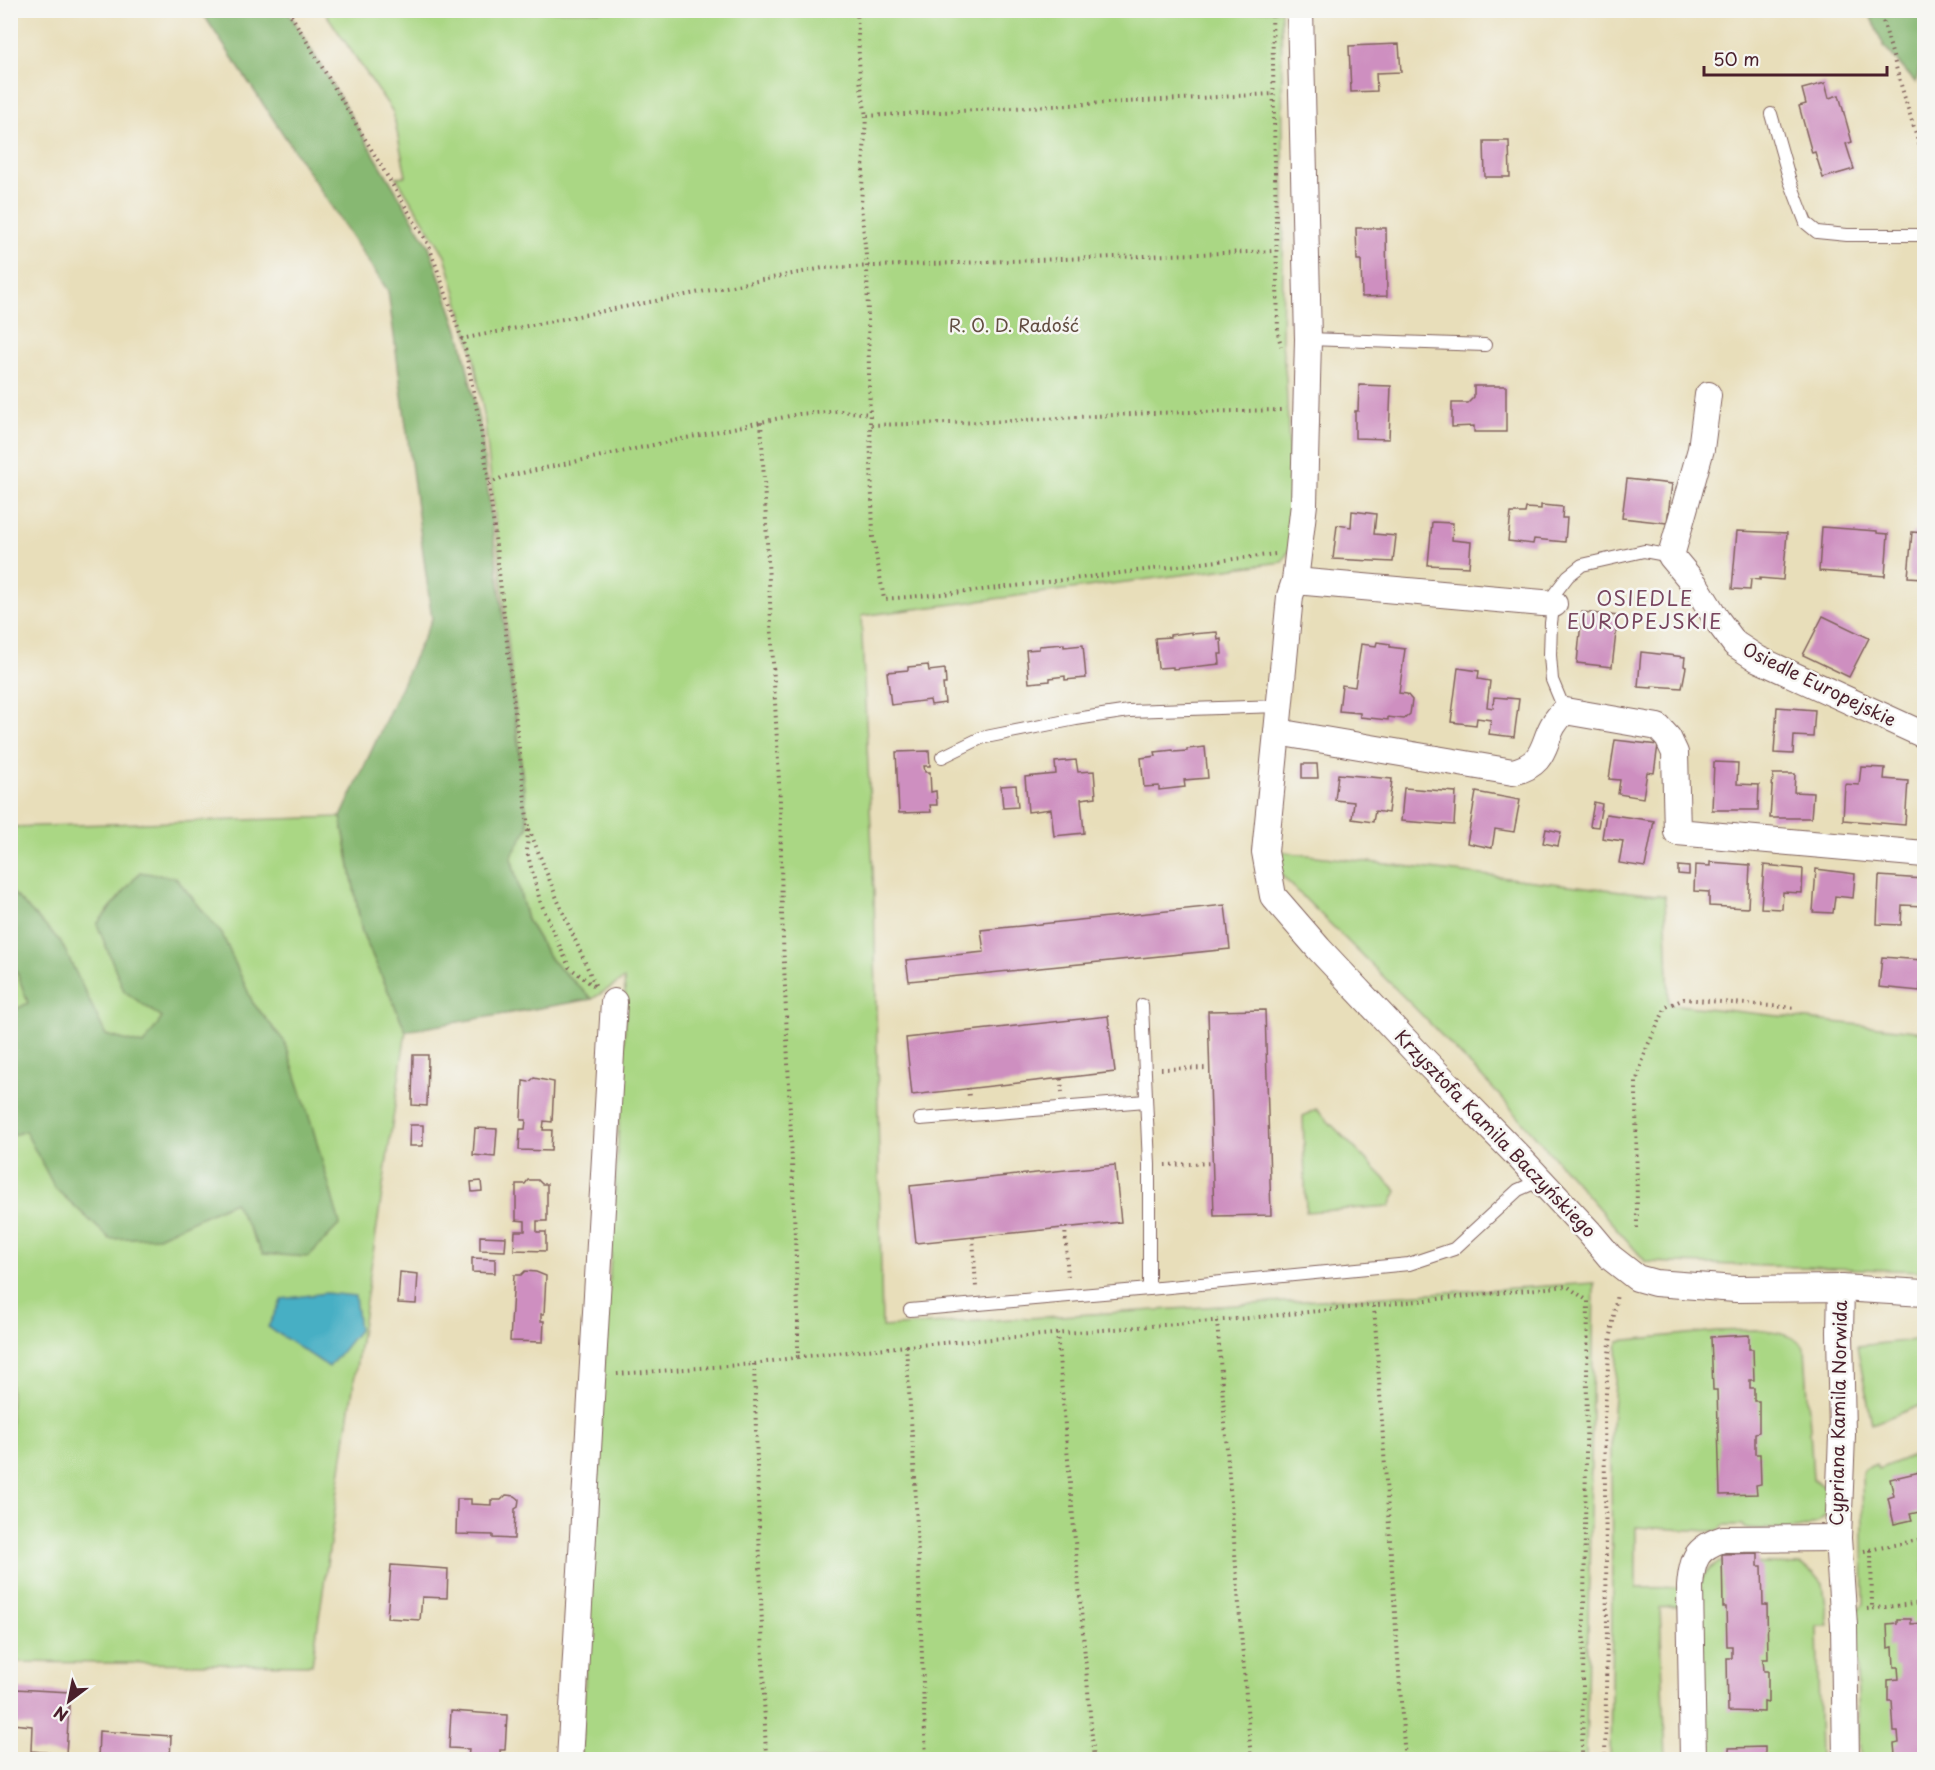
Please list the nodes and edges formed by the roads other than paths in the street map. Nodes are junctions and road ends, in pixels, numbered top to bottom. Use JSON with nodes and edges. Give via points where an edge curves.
{"nodes":[{"id":1,"x":1300,"y":10,"type":"edge"},
{"id":2,"x":1772,"y":114,"type":"dead end"},
{"id":3,"x":1924,"y":235,"type":"edge"},
{"id":4,"x":1308,"y":339,"type":"junction"},
{"id":5,"x":1485,"y":345,"type":"dead end"},
{"id":6,"x":1708,"y":395,"type":"dead end"},
{"id":7,"x":1671,"y":556,"type":"junction"},
{"id":8,"x":1295,"y":580,"type":"junction"},
{"id":9,"x":1554,"y":604,"type":"junction"},
{"id":10,"x":1280,"y":706,"type":"junction"},
{"id":11,"x":1565,"y":711,"type":"junction"},
{"id":12,"x":1277,"y":732,"type":"junction"},
{"id":13,"x":1924,"y":735,"type":"edge"},
{"id":14,"x":942,"y":757,"type":"dead end"},
{"id":15,"x":1924,"y":854,"type":"edge"},
{"id":16,"x":614,"y":1002,"type":"dead end"},
{"id":17,"x":1142,"y":1005,"type":"dead end"},
{"id":18,"x":1146,"y":1101,"type":"junction"},
{"id":19,"x":920,"y":1119,"type":"dead end"},
{"id":20,"x":1541,"y":1180,"type":"junction"},
{"id":21,"x":1841,"y":1288,"type":"junction"},
{"id":22,"x":1149,"y":1289,"type":"junction"},
{"id":23,"x":1924,"y":1293,"type":"edge"},
{"id":24,"x":910,"y":1310,"type":"dead end"},
{"id":25,"x":1838,"y":1547,"type":"junction"},
{"id":26,"x":570,"y":1760,"type":"edge"},
{"id":27,"x":1694,"y":1760,"type":"edge"},
{"id":28,"x":1846,"y":1760,"type":"edge"}],
"edges":[{"from":1,"to":4,"type":"street","name":"Krzysztofa Kamila Baczyńskiego"},
{"from":2,"to":3,"type":"lane","via":[[1790,182],[1806,223],[1817,232]]},
{"from":4,"to":5,"type":"lane"},
{"from":4,"to":8,"type":"street","name":"Krzysztofa Kamila Baczyńskiego","via":[[1304,504]]},
{"from":6,"to":7,"type":"street","via":[[1701,449]]},
{"from":7,"to":9,"type":"lane","via":[[1644,552],[1582,565],[1555,593]]},
{"from":7,"to":13,"type":"street","name":"Osiedle Europejskie","via":[[1735,644],[1758,659]]},
{"from":8,"to":9,"type":"street"},
{"from":8,"to":10,"type":"street","name":"Krzysztofa Kamila Baczyńskiego"},
{"from":9,"to":11,"type":"lane","via":[[1551,680]]},
{"from":10,"to":12,"type":"street","name":"Krzysztofa Kamila Baczyńskiego"},
{"from":10,"to":14,"type":"lane","via":[[1129,711],[1087,717],[981,738]]},
{"from":11,"to":12,"type":"street","via":[[1556,718],[1538,760],[1513,772]]},
{"from":11,"to":15,"type":"street","via":[[1658,728],[1668,738],[1675,753],[1677,832]]},
{"from":12,"to":20,"type":"street","name":"Krzysztofa Kamila Baczyńskiego","via":[[1265,852],[1273,896]]},
{"from":16,"to":26,"type":"street"},
{"from":17,"to":18,"type":"lane"},
{"from":18,"to":19,"type":"lane"},
{"from":18,"to":22,"type":"lane"},
{"from":20,"to":21,"type":"street","name":"Krzysztofa Kamila Baczyńskiego","via":[[1610,1257],[1637,1278],[1654,1283],[1736,1289]]},
{"from":20,"to":22,"type":"lane","via":[[1518,1190],[1454,1249],[1408,1264]]},
{"from":21,"to":23,"type":"street","name":"Krzysztofa Kamila Baczyńskiego"},
{"from":21,"to":25,"type":"street","name":"Cypriana Kamila Norwida"},
{"from":22,"to":24,"type":"lane"},
{"from":25,"to":27,"type":"street","name":"Cypriana Kamila Norwida","via":[[1724,1539],[1708,1544],[1698,1554],[1690,1587]]},
{"from":25,"to":28,"type":"street","name":"Cypriana Kamila Norwida","via":[[1844,1626]]}]}
